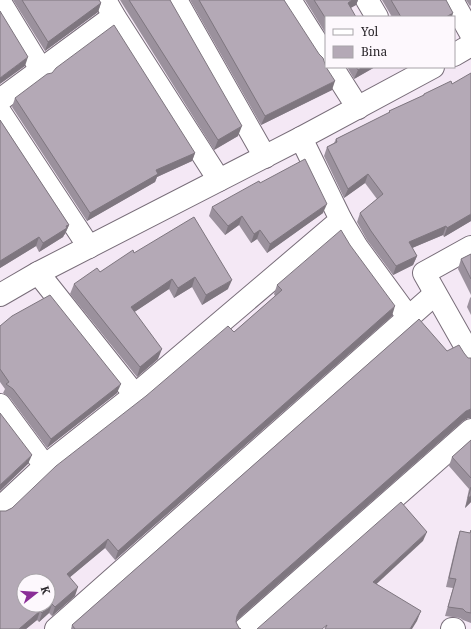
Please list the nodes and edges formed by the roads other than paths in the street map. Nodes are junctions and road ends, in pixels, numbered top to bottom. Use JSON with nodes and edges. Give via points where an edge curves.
{"nodes":[{"id":1,"x":176,"y":0,"type":"edge"},
{"id":2,"x":290,"y":0,"type":"edge"},
{"id":3,"x":367,"y":0,"type":"edge"},
{"id":4,"x":452,"y":0,"type":"edge"},
{"id":5,"x":0,"y":2,"type":"edge"},
{"id":6,"x":110,"y":8,"type":"edge"},
{"id":7,"x":376,"y":16,"type":"edge"},
{"id":8,"x":471,"y":34,"type":"edge"},
{"id":9,"x":471,"y":45,"type":"edge"},
{"id":10,"x":455,"y":54,"type":"edge"},
{"id":11,"x":325,"y":55,"type":"edge"},
{"id":12,"x":333,"y":68,"type":"edge"},
{"id":13,"x":428,"y":68,"type":"edge"},
{"id":14,"x":42,"y":71,"type":"junction"},
{"id":15,"x":409,"y":73,"type":"edge"},
{"id":16,"x":0,"y":100,"type":"edge"},
{"id":17,"x":358,"y":108,"type":"junction"},
{"id":18,"x":0,"y":112,"type":"edge"},
{"id":19,"x":301,"y":138,"type":"junction"},
{"id":20,"x":265,"y":156,"type":"junction"},
{"id":21,"x":219,"y":180,"type":"junction"},
{"id":22,"x":341,"y":220,"type":"junction"},
{"id":23,"x":89,"y":247,"type":"junction"},
{"id":24,"x":471,"y":247,"type":"edge"},
{"id":25,"x":38,"y":273,"type":"junction"},
{"id":26,"x":435,"y":294,"type":"junction"},
{"id":27,"x":0,"y":295,"type":"edge"},
{"id":28,"x":409,"y":318,"type":"junction"},
{"id":29,"x":471,"y":356,"type":"edge"},
{"id":30,"x":135,"y":395,"type":"junction"},
{"id":31,"x":0,"y":404,"type":"edge"},
{"id":32,"x":471,"y":430,"type":"edge"},
{"id":33,"x":45,"y":466,"type":"junction"},
{"id":34,"x":0,"y":508,"type":"edge"},
{"id":35,"x":56,"y":629,"type":"edge"},
{"id":36,"x":245,"y":629,"type":"edge"}],
"edges":[{"from":1,"to":20,"type":"street"},
{"from":2,"to":11,"type":"street"},
{"from":3,"to":7,"type":"street"},
{"from":4,"to":8,"type":"street"},
{"from":5,"to":14,"type":"street"},
{"from":6,"to":14,"type":"street"},
{"from":6,"to":21,"type":"street"},
{"from":9,"to":10,"type":"street"},
{"from":12,"to":17,"type":"street"},
{"from":13,"to":15,"type":"street"},
{"from":14,"to":16,"type":"street"},
{"from":15,"to":17,"type":"street"},
{"from":17,"to":19,"type":"street"},
{"from":18,"to":23,"type":"street"},
{"from":19,"to":20,"type":"street"},
{"from":19,"to":22,"type":"street"},
{"from":20,"to":21,"type":"street"},
{"from":21,"to":23,"type":"street"},
{"from":22,"to":28,"type":"street","via":[[357,247]]},
{"from":22,"to":30,"type":"street"},
{"from":23,"to":25,"type":"street"},
{"from":24,"to":26,"type":"street","via":[[424,272]]},
{"from":25,"to":27,"type":"street"},
{"from":25,"to":30,"type":"street"},
{"from":26,"to":28,"type":"street"},
{"from":26,"to":29,"type":"street"},
{"from":28,"to":35,"type":"street"},
{"from":30,"to":33,"type":"street"},
{"from":31,"to":33,"type":"street"},
{"from":32,"to":36,"type":"street"},
{"from":33,"to":34,"type":"street"}]}
